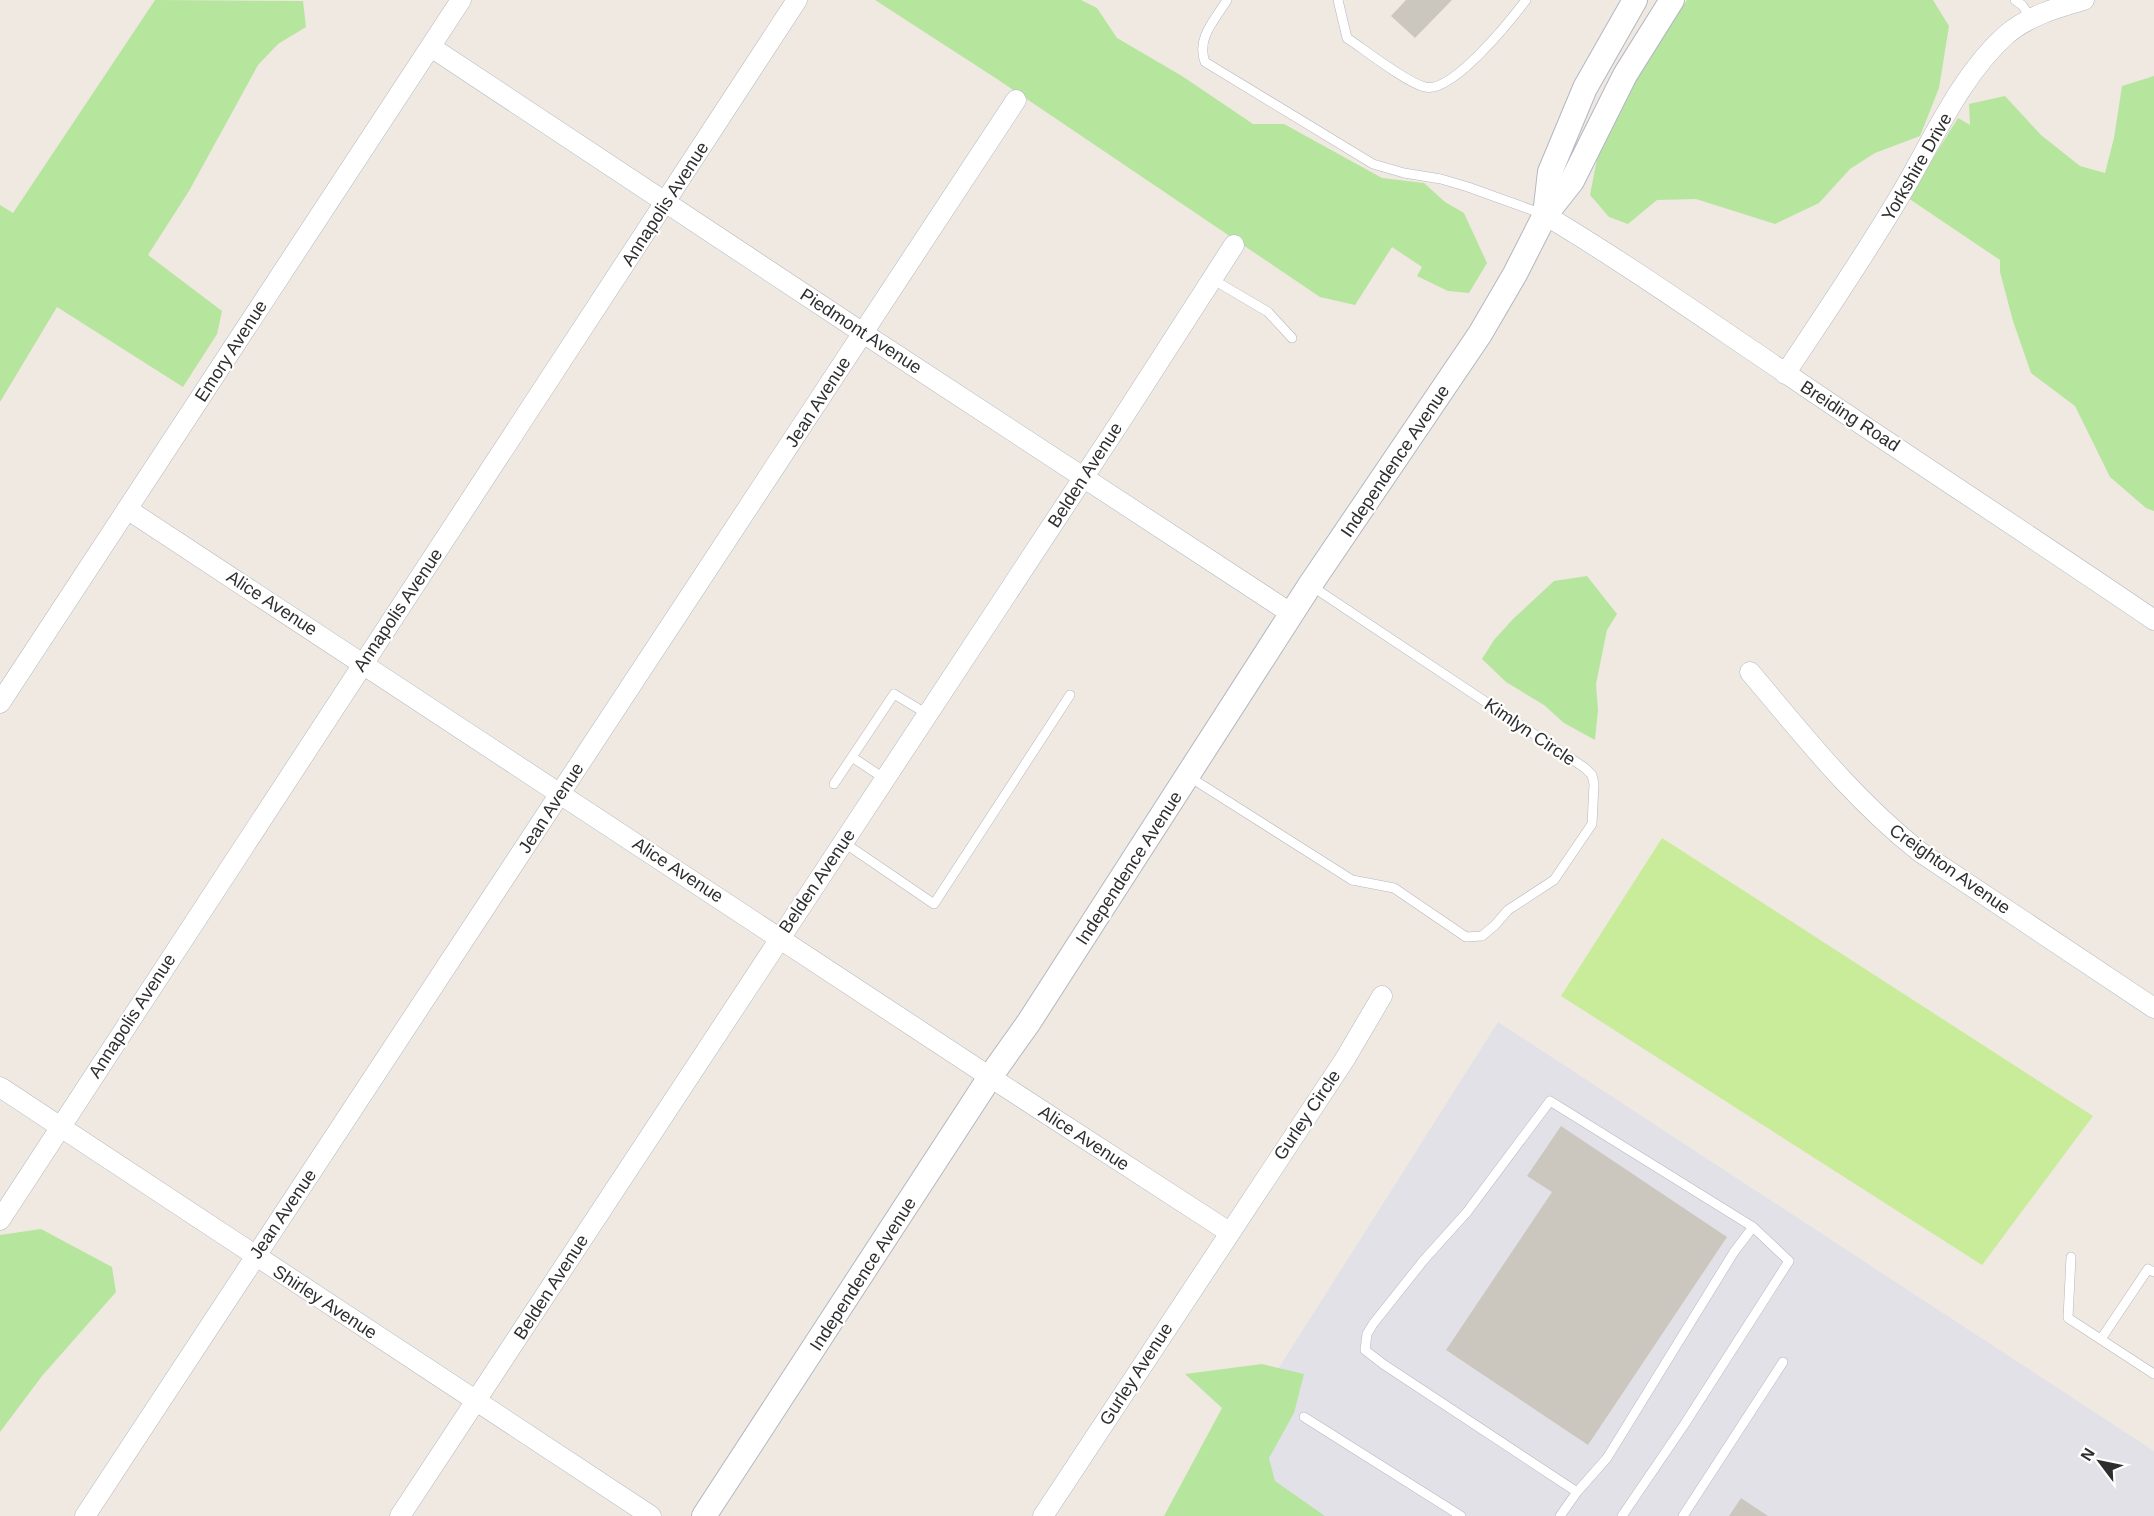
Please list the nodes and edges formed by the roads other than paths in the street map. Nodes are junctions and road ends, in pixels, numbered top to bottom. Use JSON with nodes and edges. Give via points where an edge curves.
{"nodes":[{"id":1,"x":461,"y":0,"type":"edge"},
{"id":2,"x":797,"y":0,"type":"edge"},
{"id":3,"x":1227,"y":0,"type":"edge"},
{"id":4,"x":1338,"y":0,"type":"edge"},
{"id":5,"x":1526,"y":0,"type":"edge"},
{"id":6,"x":1635,"y":0,"type":"edge"},
{"id":7,"x":1672,"y":0,"type":"edge"},
{"id":8,"x":2015,"y":0,"type":"edge"},
{"id":9,"x":2084,"y":0,"type":"edge"},
{"id":10,"x":2031,"y":18,"type":"junction"},
{"id":11,"x":431,"y":47,"type":"junction"},
{"id":12,"x":1016,"y":100,"type":"dead end"},
{"id":13,"x":667,"y":202,"type":"junction"},
{"id":14,"x":1545,"y":215,"type":"junction"},
{"id":15,"x":1234,"y":245,"type":"dead end"},
{"id":16,"x":1212,"y":279,"type":"junction"},
{"id":17,"x":863,"y":333,"type":"junction"},
{"id":18,"x":1292,"y":338,"type":"dead end"},
{"id":19,"x":1785,"y":374,"type":"junction"},
{"id":20,"x":1084,"y":476,"type":"junction"},
{"id":21,"x":127,"y":508,"type":"junction"},
{"id":22,"x":1310,"y":585,"type":"junction"},
{"id":23,"x":1292,"y":614,"type":"junction"},
{"id":24,"x":2154,"y":620,"type":"edge"},
{"id":25,"x":363,"y":663,"type":"junction"},
{"id":26,"x":1750,"y":672,"type":"dead end"},
{"id":27,"x":1070,"y":695,"type":"dead end"},
{"id":28,"x":0,"y":703,"type":"edge"},
{"id":29,"x":927,"y":714,"type":"junction"},
{"id":30,"x":852,"y":757,"type":"junction"},
{"id":31,"x":1188,"y":776,"type":"junction"},
{"id":32,"x":885,"y":779,"type":"junction"},
{"id":33,"x":834,"y":784,"type":"dead end"},
{"id":34,"x":561,"y":793,"type":"junction"},
{"id":35,"x":843,"y":842,"type":"junction"},
{"id":36,"x":780,"y":937,"type":"junction"},
{"id":37,"x":1382,"y":996,"type":"dead end"},
{"id":38,"x":2154,"y":1008,"type":"edge"},
{"id":39,"x":990,"y":1077,"type":"junction"},
{"id":40,"x":0,"y":1087,"type":"edge"},
{"id":41,"x":60,"y":1127,"type":"junction"},
{"id":42,"x":0,"y":1220,"type":"edge"},
{"id":43,"x":1753,"y":1227,"type":"junction"},
{"id":44,"x":1229,"y":1232,"type":"junction"},
{"id":45,"x":256,"y":1256,"type":"junction"},
{"id":46,"x":2071,"y":1257,"type":"dead end"},
{"id":47,"x":2154,"y":1272,"type":"edge"},
{"id":48,"x":2100,"y":1339,"type":"junction"},
{"id":49,"x":1783,"y":1362,"type":"dead end"},
{"id":50,"x":2154,"y":1374,"type":"edge"},
{"id":51,"x":477,"y":1400,"type":"junction"},
{"id":52,"x":1304,"y":1417,"type":"dead end"},
{"id":53,"x":1577,"y":1492,"type":"junction"},
{"id":54,"x":85,"y":1516,"type":"edge"},
{"id":55,"x":400,"y":1516,"type":"edge"},
{"id":56,"x":651,"y":1516,"type":"edge"},
{"id":57,"x":705,"y":1516,"type":"edge"},
{"id":58,"x":1043,"y":1516,"type":"edge"},
{"id":59,"x":1461,"y":1516,"type":"edge"},
{"id":60,"x":1560,"y":1516,"type":"edge"},
{"id":61,"x":1622,"y":1516,"type":"edge"},
{"id":62,"x":1683,"y":1516,"type":"edge"}],
"edges":[{"from":1,"to":11,"type":"street","name":"Emory Avenue"},
{"from":2,"to":13,"type":"street","name":"Annapolis Avenue"},
{"from":3,"to":14,"type":"lane","via":[[1203,40],[1200,51],[1205,62],[1373,164],[1468,187]]},
{"from":4,"to":5,"type":"lane","via":[[1347,38],[1408,78],[1437,88],[1463,71]]},
{"from":6,"to":14,"type":"street","name":"Independence Avenue","via":[[1581,98],[1550,172]]},
{"from":7,"to":14,"type":"street","name":"Independence Avenue","via":[[1625,75],[1572,181]]},
{"from":8,"to":10,"type":"lane"},
{"from":9,"to":10,"type":"street","name":"Yorkshire Drive"},
{"from":10,"to":19,"type":"street","name":"Yorkshire Drive","via":[[2006,35],[1970,78],[1877,234]]},
{"from":11,"to":13,"type":"street","name":"Piedmont Avenue"},
{"from":11,"to":21,"type":"street","name":"Emory Avenue"},
{"from":12,"to":17,"type":"street","name":"Jean Avenue"},
{"from":13,"to":17,"type":"street","name":"Piedmont Avenue"},
{"from":13,"to":25,"type":"street","name":"Annapolis Avenue"},
{"from":14,"to":19,"type":"street","name":"Breiding Road"},
{"from":14,"to":22,"type":"street","name":"Independence Avenue","via":[[1480,334]]},
{"from":15,"to":16,"type":"street","name":"Belden Avenue"},
{"from":16,"to":18,"type":"lane","via":[[1268,312]]},
{"from":16,"to":20,"type":"street","name":"Belden Avenue"},
{"from":17,"to":20,"type":"street","name":"Piedmont Avenue"},
{"from":17,"to":34,"type":"street","name":"Jean Avenue"},
{"from":19,"to":24,"type":"street","name":"Breiding Road"},
{"from":20,"to":23,"type":"street","name":"Piedmont Avenue"},
{"from":20,"to":29,"type":"street","name":"Belden Avenue"},
{"from":21,"to":25,"type":"street","name":"Alice Avenue"},
{"from":21,"to":28,"type":"street","name":"Emory Avenue"},
{"from":22,"to":23,"type":"street","name":"Independence Avenue"},
{"from":22,"to":31,"type":"lane","name":"Kimlyn Circle","via":[[1586,768],[1594,784],[1592,824],[1554,880],[1508,910],[1482,936],[1466,937],[1394,888],[1352,880]]},
{"from":23,"to":31,"type":"street","name":"Independence Avenue"},
{"from":25,"to":34,"type":"street","name":"Alice Avenue"},
{"from":25,"to":41,"type":"street","name":"Annapolis Avenue"},
{"from":26,"to":38,"type":"street","name":"Creighton Avenue","via":[[1837,775],[1887,826]]},
{"from":27,"to":35,"type":"lane","via":[[934,904]]},
{"from":29,"to":30,"type":"lane","via":[[894,694]]},
{"from":29,"to":32,"type":"street","name":"Belden Avenue"},
{"from":30,"to":32,"type":"lane"},
{"from":30,"to":33,"type":"lane"},
{"from":31,"to":39,"type":"street","name":"Independence Avenue"},
{"from":32,"to":35,"type":"street","name":"Belden Avenue"},
{"from":34,"to":36,"type":"street","name":"Alice Avenue"},
{"from":34,"to":45,"type":"street","name":"Jean Avenue"},
{"from":35,"to":36,"type":"street","name":"Belden Avenue"},
{"from":36,"to":39,"type":"street","name":"Alice Avenue"},
{"from":36,"to":51,"type":"street","name":"Belden Avenue"},
{"from":37,"to":44,"type":"street","name":"Gurley Circle","via":[[1345,1059]]},
{"from":39,"to":44,"type":"street","name":"Alice Avenue"},
{"from":39,"to":57,"type":"street","name":"Independence Avenue"},
{"from":40,"to":41,"type":"street","name":"Shirley Avenue"},
{"from":41,"to":42,"type":"street","name":"Annapolis Avenue"},
{"from":41,"to":45,"type":"street","name":"Shirley Avenue"},
{"from":43,"to":53,"type":"lane","via":[[1607,1458]]},
{"from":43,"to":53,"type":"lane","via":[[1550,1101],[1467,1212],[1373,1324],[1365,1350]]},
{"from":43,"to":61,"type":"lane","via":[[1789,1261]]},
{"from":44,"to":58,"type":"street","name":"Gurley Avenue"},
{"from":45,"to":51,"type":"street","name":"Shirley Avenue"},
{"from":45,"to":54,"type":"street","name":"Jean Avenue"},
{"from":46,"to":48,"type":"lane","via":[[2068,1318]]},
{"from":47,"to":48,"type":"lane","via":[[2148,1269]]},
{"from":48,"to":50,"type":"lane"},
{"from":49,"to":62,"type":"lane"},
{"from":51,"to":55,"type":"street","name":"Belden Avenue"},
{"from":51,"to":56,"type":"street","name":"Shirley Avenue"},
{"from":52,"to":59,"type":"lane"},
{"from":53,"to":60,"type":"lane"}]}
